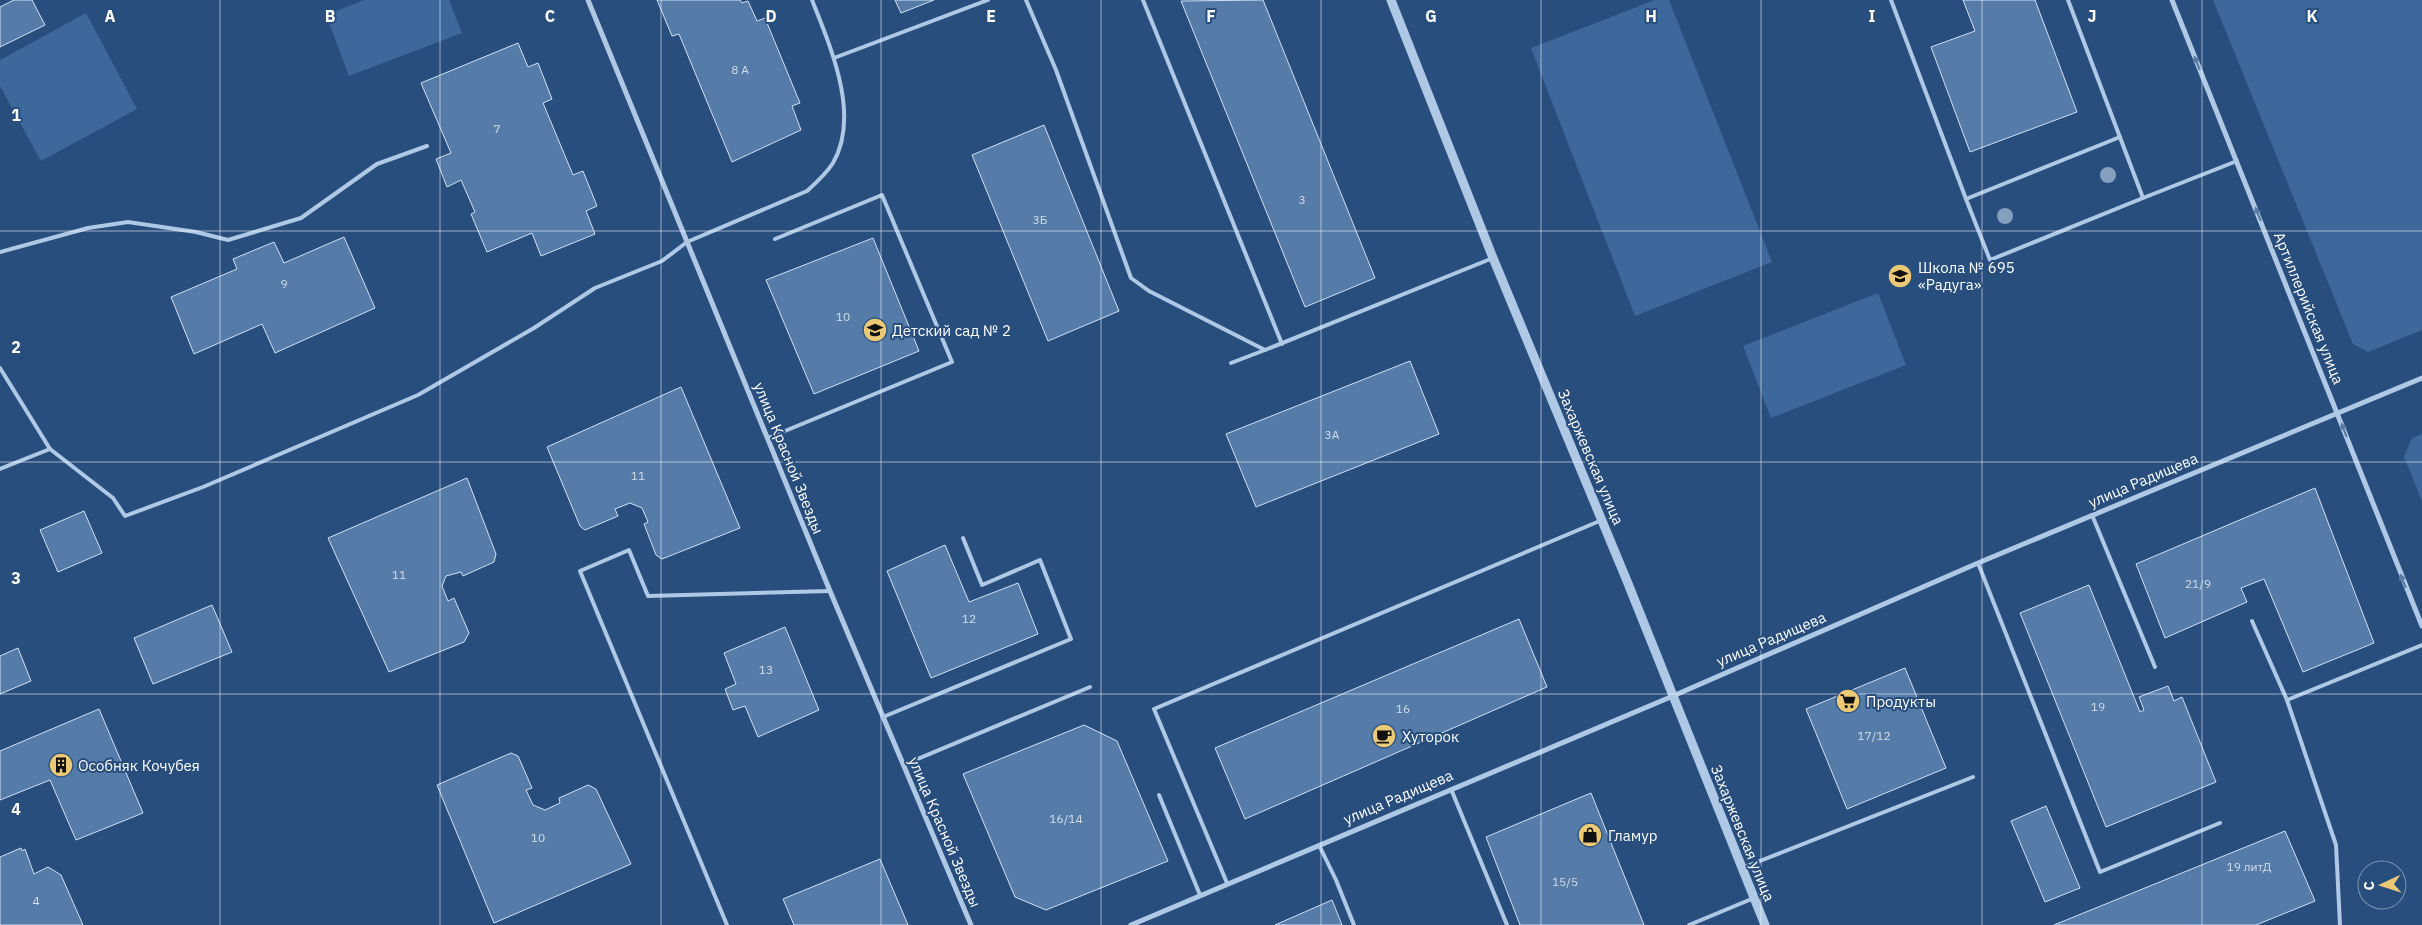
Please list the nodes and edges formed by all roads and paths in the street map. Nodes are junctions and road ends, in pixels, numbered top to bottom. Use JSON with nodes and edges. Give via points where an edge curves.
{"nodes":[{"id":1,"x":588,"y":0,"type":"edge"},
{"id":2,"x":812,"y":0,"type":"edge"},
{"id":3,"x":988,"y":0,"type":"edge"},
{"id":4,"x":1026,"y":0,"type":"edge"},
{"id":5,"x":1143,"y":0,"type":"edge"},
{"id":6,"x":1391,"y":0,"type":"edge"},
{"id":7,"x":1891,"y":0,"type":"edge"},
{"id":8,"x":2068,"y":0,"type":"edge"},
{"id":9,"x":2172,"y":0,"type":"edge"},
{"id":10,"x":834,"y":58,"type":"junction"},
{"id":11,"x":2120,"y":137,"type":"junction"},
{"id":12,"x":426,"y":146,"type":"dead end"},
{"id":13,"x":2236,"y":161,"type":"junction"},
{"id":14,"x":2143,"y":198,"type":"junction"},
{"id":15,"x":1966,"y":199,"type":"junction"},
{"id":16,"x":775,"y":239,"type":"dead end"},
{"id":17,"x":688,"y":242,"type":"junction"},
{"id":18,"x":0,"y":252,"type":"edge"},
{"id":19,"x":1493,"y":258,"type":"junction"},
{"id":20,"x":1282,"y":344,"type":"junction"},
{"id":21,"x":1265,"y":350,"type":"junction"},
{"id":22,"x":1231,"y":364,"type":"dead end"},
{"id":23,"x":0,"y":368,"type":"edge"},
{"id":24,"x":2422,"y":378,"type":"edge"},
{"id":25,"x":2337,"y":413,"type":"junction"},
{"id":26,"x":768,"y":438,"type":"junction"},
{"id":27,"x":50,"y":449,"type":"junction"},
{"id":28,"x":0,"y":469,"type":"edge"},
{"id":29,"x":2092,"y":515,"type":"junction"},
{"id":30,"x":1602,"y":520,"type":"junction"},
{"id":31,"x":963,"y":538,"type":"dead end"},
{"id":32,"x":1978,"y":563,"type":"junction"},
{"id":33,"x":830,"y":591,"type":"junction"},
{"id":34,"x":2252,"y":621,"type":"dead end"},
{"id":35,"x":2422,"y":626,"type":"edge"},
{"id":36,"x":2422,"y":645,"type":"edge"},
{"id":37,"x":2155,"y":667,"type":"dead end"},
{"id":38,"x":1090,"y":687,"type":"dead end"},
{"id":39,"x":1673,"y":696,"type":"junction"},
{"id":40,"x":2287,"y":700,"type":"junction"},
{"id":41,"x":883,"y":717,"type":"junction"},
{"id":42,"x":904,"y":764,"type":"junction"},
{"id":43,"x":1973,"y":777,"type":"dead end"},
{"id":44,"x":1451,"y":788,"type":"junction"},
{"id":45,"x":1159,"y":796,"type":"dead end"},
{"id":46,"x":2220,"y":823,"type":"dead end"},
{"id":47,"x":1318,"y":845,"type":"junction"},
{"id":48,"x":1742,"y":868,"type":"junction"},
{"id":49,"x":1227,"y":883,"type":"junction"},
{"id":50,"x":1200,"y":895,"type":"junction"},
{"id":51,"x":1754,"y":898,"type":"junction"},
{"id":52,"x":727,"y":925,"type":"edge"},
{"id":53,"x":971,"y":925,"type":"edge"},
{"id":54,"x":1131,"y":925,"type":"edge"},
{"id":55,"x":1354,"y":925,"type":"edge"},
{"id":56,"x":1507,"y":925,"type":"edge"},
{"id":57,"x":1689,"y":925,"type":"edge"},
{"id":58,"x":1765,"y":925,"type":"edge"},
{"id":59,"x":2340,"y":925,"type":"edge"}],
"edges":[{"from":1,"to":17,"type":"street","name":"улица Красной Звезды"},
{"from":2,"to":10,"type":"lane"},
{"from":3,"to":10,"type":"lane"},
{"from":4,"to":21,"type":"lane","via":[[1056,70],[1131,278],[1149,292]]},
{"from":5,"to":20,"type":"lane"},
{"from":6,"to":19,"type":"street","name":"Захаржевская улица"},
{"from":7,"to":15,"type":"lane"},
{"from":8,"to":11,"type":"lane"},
{"from":13,"to":9,"type":"street","name":"Артиллерийская улица","one_way":true},
{"from":10,"to":17,"type":"lane","via":[[845,111],[843,137],[834,161],[823,177],[807,191]]},
{"from":11,"to":14,"type":"lane"},
{"from":11,"to":15,"type":"lane"},
{"from":12,"to":18,"type":"lane","via":[[377,164],[301,218],[228,240],[128,222],[88,228]]},
{"from":13,"to":14,"type":"lane"},
{"from":25,"to":13,"type":"street","name":"Артиллерийская улица","one_way":true},
{"from":14,"to":15,"type":"lane","via":[[1990,260]]},
{"from":16,"to":26,"type":"lane","via":[[882,194],[952,362]]},
{"from":17,"to":26,"type":"street","name":"улица Красной Звезды"},
{"from":17,"to":27,"type":"lane","via":[[662,261],[595,288],[534,328],[418,395],[203,487],[125,516],[113,498]]},
{"from":19,"to":20,"type":"lane"},
{"from":19,"to":30,"type":"street","name":"Захаржевская улица"},
{"from":20,"to":21,"type":"lane"},
{"from":21,"to":22,"type":"lane"},
{"from":23,"to":27,"type":"lane"},
{"from":24,"to":25,"type":"street","name":"улица Радищева"},
{"from":25,"to":29,"type":"street","name":"улица Радищева"},
{"from":35,"to":25,"type":"street","name":"Артиллерийская улица","one_way":true},
{"from":26,"to":33,"type":"street","name":"улица Красной Звезды"},
{"from":27,"to":28,"type":"lane"},
{"from":29,"to":32,"type":"street","name":"улица Радищева"},
{"from":29,"to":37,"type":"lane"},
{"from":30,"to":39,"type":"street","name":"Захаржевская улица"},
{"from":30,"to":49,"type":"lane","via":[[1154,709]]},
{"from":31,"to":41,"type":"lane","via":[[982,585],[1040,560],[1071,639]]},
{"from":32,"to":39,"type":"street","name":"улица Радищева"},
{"from":32,"to":46,"type":"lane","via":[[2100,872]]},
{"from":33,"to":41,"type":"street","name":"улица Красной Звезды"},
{"from":33,"to":52,"type":"lane","via":[[648,596],[629,550],[580,571]]},
{"from":34,"to":40,"type":"lane"},
{"from":36,"to":40,"type":"lane"},
{"from":38,"to":42,"type":"lane"},
{"from":39,"to":44,"type":"street","name":"улица Радищева"},
{"from":39,"to":48,"type":"street","name":"Захаржевская улица"},
{"from":40,"to":59,"type":"lane","via":[[2336,845]]},
{"from":41,"to":42,"type":"street","name":"улица Красной Звезды"},
{"from":42,"to":53,"type":"street","name":"улица Красной Звезды"},
{"from":43,"to":48,"type":"lane"},
{"from":44,"to":47,"type":"street","name":"улица Радищева"},
{"from":44,"to":56,"type":"lane"},
{"from":45,"to":50,"type":"lane"},
{"from":47,"to":49,"type":"street","name":"улица Радищева"},
{"from":47,"to":55,"type":"lane"},
{"from":48,"to":51,"type":"street","name":"Захаржевская улица"},
{"from":49,"to":50,"type":"street","name":"улица Радищева"},
{"from":50,"to":54,"type":"street","name":"улица Радищева"},
{"from":51,"to":57,"type":"lane"},
{"from":51,"to":58,"type":"street","name":"Захаржевская улица"}]}
